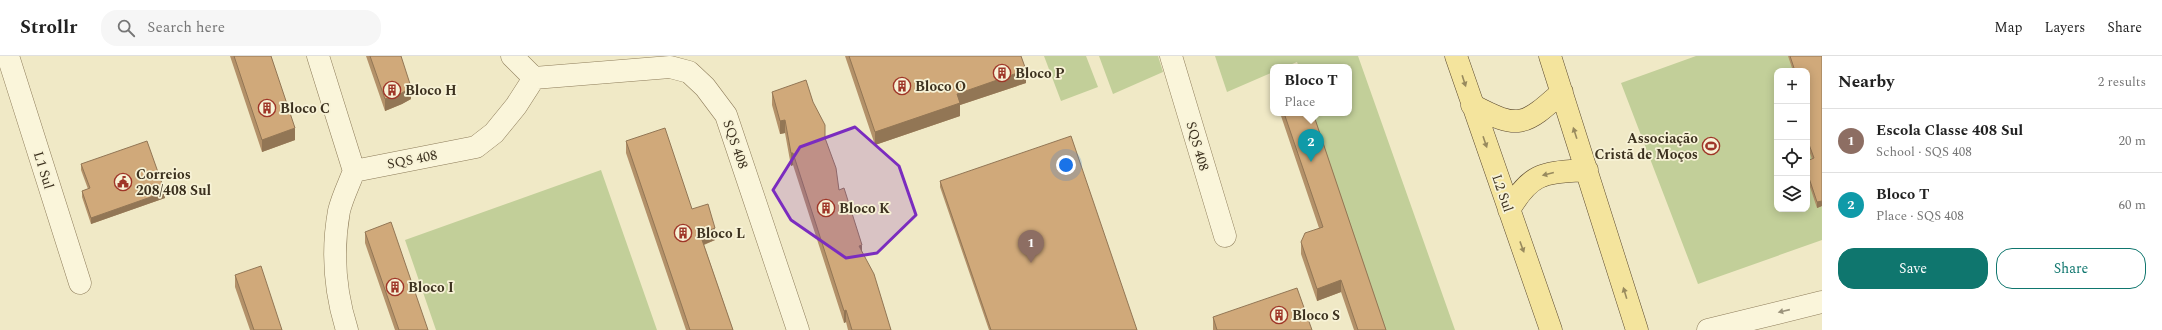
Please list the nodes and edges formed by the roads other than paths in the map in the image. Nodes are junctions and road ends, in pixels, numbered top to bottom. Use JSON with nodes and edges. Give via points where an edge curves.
{"nodes":[{"id":1,"x":8,"y":56,"type":"edge"},
{"id":2,"x":318,"y":56,"type":"edge"},
{"id":3,"x":512,"y":56,"type":"edge"},
{"id":4,"x":1171,"y":56,"type":"edge"},
{"id":5,"x":1456,"y":56,"type":"edge"},
{"id":6,"x":1550,"y":56,"type":"edge"},
{"id":7,"x":534,"y":78,"type":"junction"},
{"id":8,"x":1562,"y":92,"type":"junction"},
{"id":9,"x":1472,"y":105,"type":"junction"},
{"id":10,"x":1587,"y":170,"type":"junction"},
{"id":11,"x":354,"y":171,"type":"junction"},
{"id":12,"x":1509,"y":210,"type":"junction"},
{"id":13,"x":1225,"y":236,"type":"dead end"},
{"id":14,"x":80,"y":283,"type":"dead end"},
{"id":15,"x":1822,"y":302,"type":"edge"},
{"id":16,"x":347,"y":330,"type":"edge"},
{"id":17,"x":798,"y":330,"type":"edge"},
{"id":18,"x":1551,"y":330,"type":"edge"},
{"id":19,"x":1637,"y":330,"type":"edge"},
{"id":20,"x":1708,"y":330,"type":"edge"}],
"edges":[{"from":1,"to":14,"type":"street","name":"L1 Sul"},
{"from":2,"to":11,"type":"street"},
{"from":3,"to":7,"type":"street"},
{"from":4,"to":13,"type":"street","name":"SQS 408"},
{"from":5,"to":9,"type":"main road","name":"L2 Sul","one_way":true},
{"from":6,"to":8,"type":"main road"},
{"from":7,"to":11,"type":"street","name":"SQS 408","via":[[494,133],[476,147]]},
{"from":7,"to":17,"type":"street","name":"SQS 408","via":[[670,67],[689,72],[705,86],[726,115]]},
{"from":8,"to":9,"type":"main road","via":[[1536,115],[1522,121],[1496,118]]},
{"from":10,"to":8,"type":"main road","one_way":true},
{"from":9,"to":12,"type":"main road","name":"L2 Sul","one_way":true},
{"from":10,"to":12,"type":"main road","one_way":true,"via":[[1543,175],[1520,191]]},
{"from":19,"to":10,"type":"main road","one_way":true},
{"from":11,"to":16,"type":"street","via":[[340,210],[335,256],[340,309]]},
{"from":12,"to":18,"type":"main road","name":"L2 Sul","one_way":true},
{"from":15,"to":20,"type":"street","one_way":true}]}
